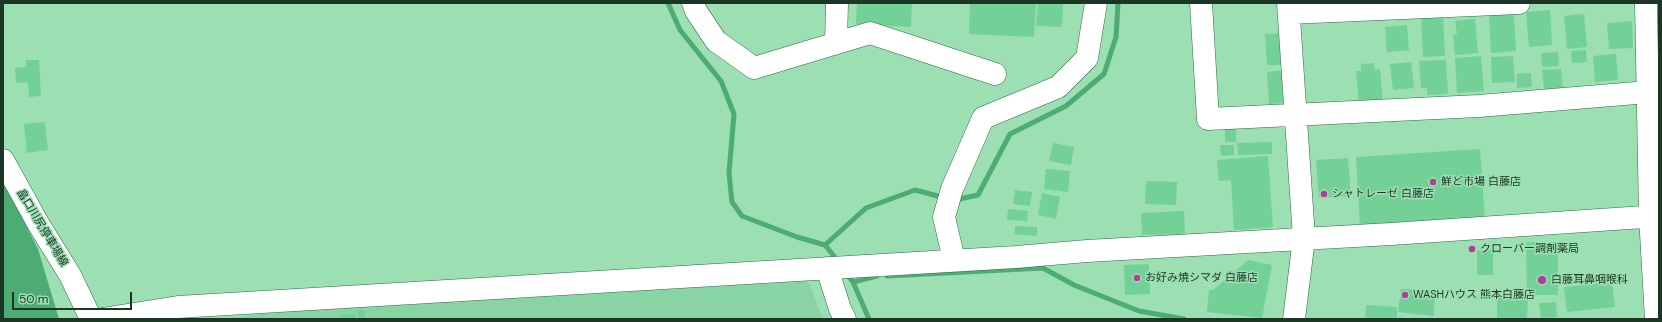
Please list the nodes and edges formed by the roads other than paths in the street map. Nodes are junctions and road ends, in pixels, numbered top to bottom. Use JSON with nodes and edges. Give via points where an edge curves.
{"nodes":[{"id":1,"x":693,"y":3,"type":"edge"},
{"id":2,"x":837,"y":3,"type":"edge"},
{"id":3,"x":1096,"y":3,"type":"edge"},
{"id":4,"x":1201,"y":3,"type":"edge"},
{"id":5,"x":1520,"y":3,"type":"edge"},
{"id":6,"x":1646,"y":3,"type":"edge"},
{"id":7,"x":1461,"y":5,"type":"edge"},
{"id":8,"x":1378,"y":6,"type":"edge"},
{"id":9,"x":1289,"y":8,"type":"edge"},
{"id":10,"x":836,"y":43,"type":"junction"},
{"id":11,"x":995,"y":74,"type":"dead end"},
{"id":12,"x":1648,"y":92,"type":"junction"},
{"id":13,"x":1296,"y":115,"type":"junction"},
{"id":14,"x":3,"y":160,"type":"edge"},
{"id":15,"x":1655,"y":216,"type":"edge"},
{"id":16,"x":1304,"y":238,"type":"junction"},
{"id":17,"x":954,"y":260,"type":"junction"},
{"id":18,"x":827,"y":268,"type":"junction"},
{"id":19,"x":1657,"y":316,"type":"edge"},
{"id":20,"x":91,"y":319,"type":"edge"},
{"id":21,"x":102,"y":319,"type":"edge"},
{"id":22,"x":845,"y":319,"type":"edge"},
{"id":23,"x":1294,"y":319,"type":"edge"}],
"edges":[{"from":1,"to":10,"type":"street","via":[[716,41],[754,68]]},
{"from":2,"to":10,"type":"street"},
{"from":3,"to":17,"type":"street","via":[[1087,58],[1058,87],[983,118],[952,189],[944,217]]},
{"from":4,"to":13,"type":"street","via":[[1208,119]]},
{"from":5,"to":7,"type":"street"},
{"from":6,"to":12,"type":"street"},
{"from":7,"to":8,"type":"street"},
{"from":8,"to":9,"type":"street"},
{"from":9,"to":13,"type":"street"},
{"from":10,"to":11,"type":"street","via":[[870,33]]},
{"from":12,"to":13,"type":"street","via":[[1479,106]]},
{"from":12,"to":15,"type":"street"},
{"from":13,"to":16,"type":"street"},
{"from":14,"to":20,"type":"street","name":"畠口川尻停車場線","via":[[38,226],[70,275]]},
{"from":15,"to":16,"type":"street"},
{"from":15,"to":19,"type":"street"},
{"from":16,"to":17,"type":"street"},
{"from":16,"to":23,"type":"street"},
{"from":17,"to":18,"type":"street"},
{"from":18,"to":21,"type":"street","via":[[178,307]]},
{"from":18,"to":22,"type":"street"}]}
